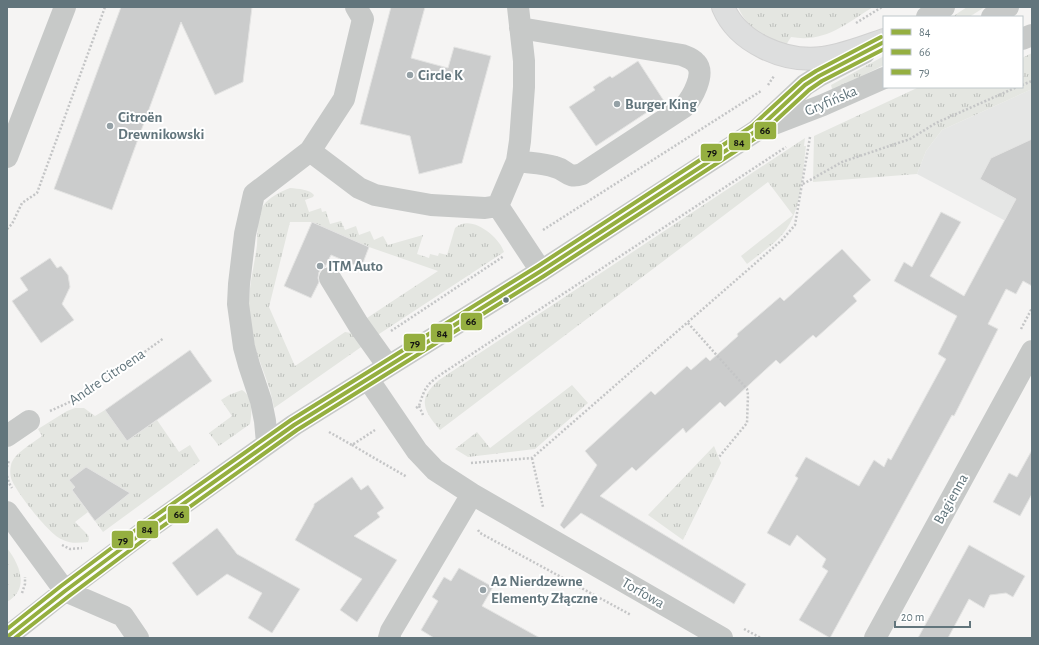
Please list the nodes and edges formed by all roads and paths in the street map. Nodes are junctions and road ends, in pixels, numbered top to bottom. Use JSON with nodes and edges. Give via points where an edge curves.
{"nodes":[{"id":1,"x":65,"y":7,"type":"edge"},
{"id":2,"x":105,"y":7,"type":"edge"},
{"id":3,"x":356,"y":7,"type":"edge"},
{"id":4,"x":723,"y":7,"type":"edge"},
{"id":5,"x":944,"y":7,"type":"edge"},
{"id":6,"x":1008,"y":7,"type":"edge"},
{"id":7,"x":929,"y":16,"type":"edge"},
{"id":8,"x":994,"y":16,"type":"edge"},
{"id":9,"x":519,"y":17,"type":"edge"},
{"id":10,"x":883,"y":41,"type":"edge"},
{"id":11,"x":883,"y":42,"type":"edge"},
{"id":12,"x":882,"y":79,"type":"edge"},
{"id":13,"x":1015,"y":88,"type":"edge"},
{"id":14,"x":756,"y":131,"type":"junction"},
{"id":15,"x":810,"y":136,"type":"dead end"},
{"id":16,"x":310,"y":151,"type":"junction"},
{"id":17,"x":7,"y":157,"type":"edge"},
{"id":18,"x":517,"y":161,"type":"junction"},
{"id":19,"x":802,"y":184,"type":"junction"},
{"id":20,"x":498,"y":206,"type":"junction"},
{"id":21,"x":7,"y":229,"type":"edge"},
{"id":22,"x":541,"y":271,"type":"junction"},
{"id":23,"x":330,"y":278,"type":"dead end"},
{"id":24,"x":688,"y":322,"type":"junction"},
{"id":25,"x":164,"y":338,"type":"dead end"},
{"id":26,"x":1030,"y":358,"type":"edge"},
{"id":27,"x":388,"y":366,"type":"junction"},
{"id":28,"x":368,"y":380,"type":"junction"},
{"id":29,"x":29,"y":421,"type":"joint"},
{"id":30,"x":7,"y":436,"type":"edge"},
{"id":31,"x":267,"y":443,"type":"junction"},
{"id":32,"x":719,"y":457,"type":"dead end"},
{"id":33,"x":532,"y":458,"type":"junction"},
{"id":34,"x":468,"y":464,"type":"dead end"},
{"id":35,"x":472,"y":494,"type":"junction"},
{"id":36,"x":7,"y":512,"type":"edge"},
{"id":37,"x":540,"y":533,"type":"junction"},
{"id":38,"x":65,"y":591,"type":"junction"},
{"id":39,"x":7,"y":637,"type":"edge"},
{"id":40,"x":138,"y":638,"type":"edge"},
{"id":41,"x":389,"y":638,"type":"edge"},
{"id":42,"x":721,"y":638,"type":"edge"},
{"id":43,"x":874,"y":638,"type":"edge"}],
"edges":[{"from":1,"to":17,"type":"street"},
{"from":2,"to":21,"type":"path","via":[[37,192],[22,203]]},
{"from":3,"to":16,"type":"street","via":[[363,20],[344,99]]},
{"from":4,"to":10,"type":"main road","via":[[732,24],[749,39],[773,51],[799,58],[832,57]]},
{"from":5,"to":7,"type":"street"},
{"from":6,"to":8,"type":"street"},
{"from":9,"to":18,"type":"street","via":[[524,87]]},
{"from":9,"to":18,"type":"street","via":[[682,55],[690,58],[698,67],[699,73],[695,92],[684,107],[582,174],[575,176],[557,167]]},
{"from":11,"to":14,"type":"street","name":"Gryfińska","via":[[819,76]]},
{"from":12,"to":14,"type":"street","name":"Gryfińska"},
{"from":13,"to":19,"type":"path","via":[[936,123],[910,139],[842,162]]},
{"from":14,"to":22,"type":"street","name":"Gryfińska"},
{"from":15,"to":19,"type":"path"},
{"from":16,"to":20,"type":"street","via":[[359,188],[375,195],[431,205],[485,208]]},
{"from":16,"to":31,"type":"street","via":[[254,194],[245,234],[238,304],[244,347],[261,401]]},
{"from":18,"to":20,"type":"street"},
{"from":19,"to":24,"type":"path","via":[[795,225],[782,240]]},
{"from":20,"to":22,"type":"street"},
{"from":22,"to":27,"type":"street","name":"Gryfińska"},
{"from":23,"to":27,"type":"street"},
{"from":24,"to":32,"type":"path","via":[[747,389],[747,423]]},
{"from":24,"to":33,"type":"path"},
{"from":25,"to":29,"type":"path","name":"Andre Citroena","via":[[83,396]]},
{"from":26,"to":43,"type":"street","name":"Bagienna"},
{"from":27,"to":28,"type":"street","name":"Gryfińska"},
{"from":28,"to":31,"type":"street","name":"Gryfińska"},
{"from":28,"to":35,"type":"street","name":"Torfowa","via":[[417,451],[436,470]]},
{"from":29,"to":30,"type":"street"},
{"from":31,"to":38,"type":"street","name":"Gryfińska"},
{"from":33,"to":34,"type":"path"},
{"from":33,"to":37,"type":"path","via":[[546,521]]},
{"from":35,"to":37,"type":"street","name":"Torfowa"},
{"from":35,"to":41,"type":"street"},
{"from":36,"to":38,"type":"street"},
{"from":37,"to":42,"type":"street","name":"Torfowa"},
{"from":38,"to":39,"type":"street","name":"Gryfińska"},
{"from":38,"to":40,"type":"street","via":[[123,616]]}]}
